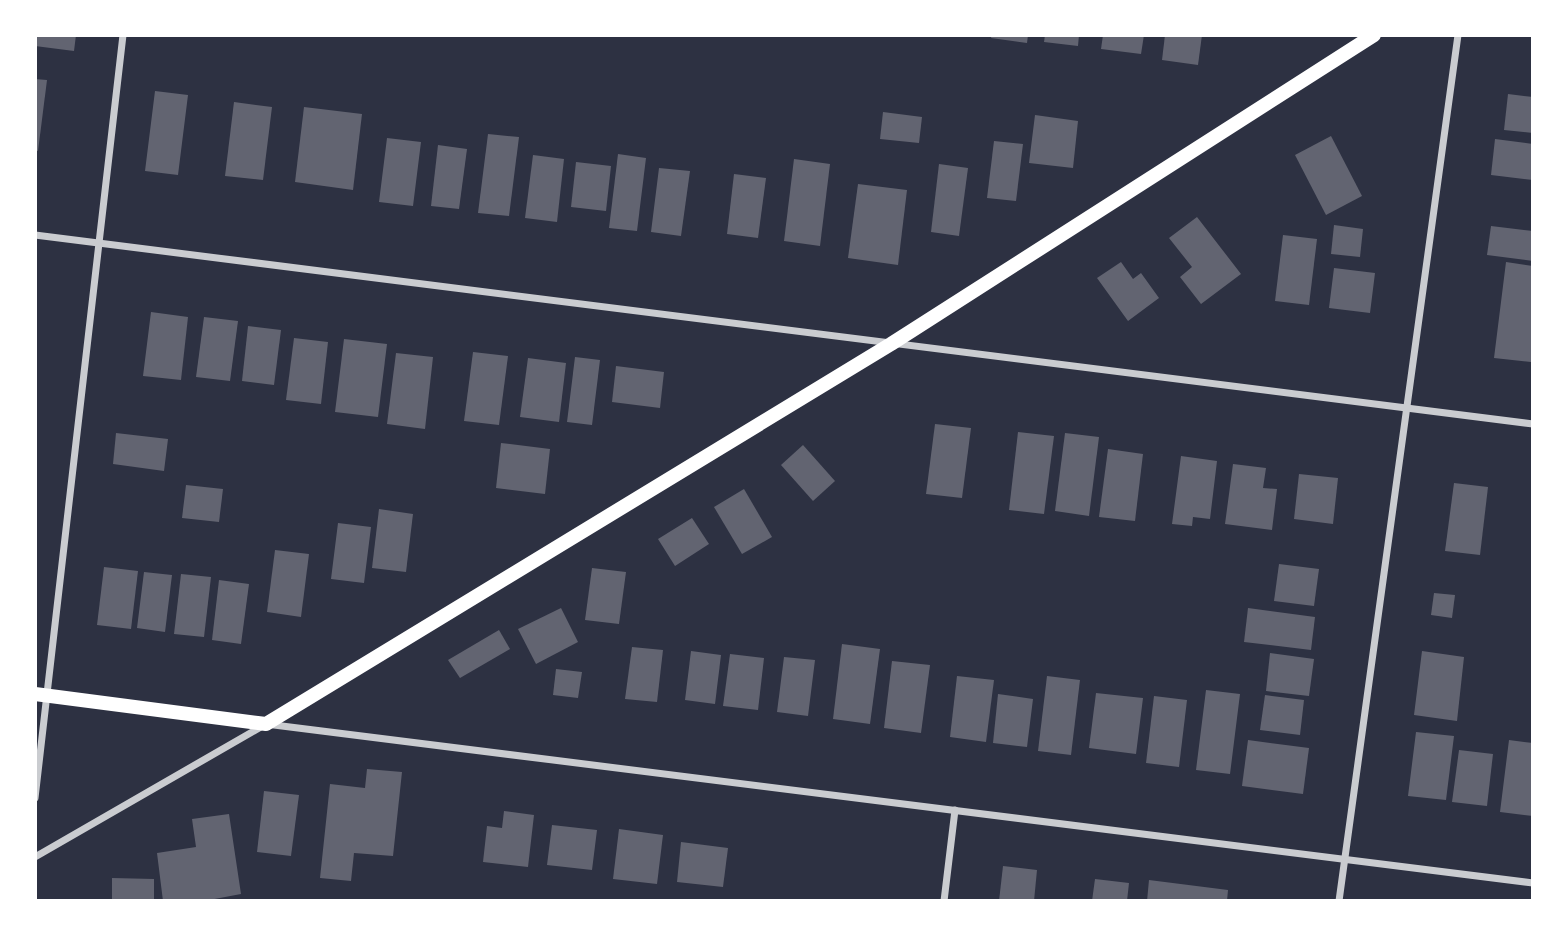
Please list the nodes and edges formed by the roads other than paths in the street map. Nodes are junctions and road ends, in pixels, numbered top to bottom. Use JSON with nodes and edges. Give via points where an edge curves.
{"nodes":[{"id":1,"x":123,"y":35,"type":"edge"},
{"id":2,"x":1374,"y":35,"type":"edge"},
{"id":3,"x":1458,"y":35,"type":"edge"},
{"id":4,"x":35,"y":235,"type":"edge"},
{"id":5,"x":100,"y":243,"type":"junction"},
{"id":6,"x":891,"y":344,"type":"junction"},
{"id":7,"x":1405,"y":407,"type":"junction"},
{"id":8,"x":1533,"y":424,"type":"edge"},
{"id":9,"x":40,"y":694,"type":"edge"},
{"id":10,"x":266,"y":724,"type":"junction"},
{"id":11,"x":35,"y":798,"type":"edge"},
{"id":12,"x":955,"y":810,"type":"junction"},
{"id":13,"x":35,"y":857,"type":"edge"},
{"id":14,"x":1344,"y":859,"type":"junction"},
{"id":15,"x":1533,"y":883,"type":"edge"},
{"id":16,"x":944,"y":901,"type":"edge"},
{"id":17,"x":1339,"y":901,"type":"edge"}],
"edges":[{"from":1,"to":5,"type":"street"},
{"from":2,"to":6,"type":"main road"},
{"from":3,"to":7,"type":"street"},
{"from":4,"to":5,"type":"street"},
{"from":5,"to":6,"type":"street"},
{"from":5,"to":9,"type":"street"},
{"from":6,"to":7,"type":"street"},
{"from":6,"to":10,"type":"main road"},
{"from":7,"to":8,"type":"street"},
{"from":7,"to":14,"type":"street"},
{"from":9,"to":10,"type":"main road"},
{"from":9,"to":11,"type":"street"},
{"from":10,"to":12,"type":"street"},
{"from":10,"to":13,"type":"street"},
{"from":12,"to":14,"type":"street"},
{"from":12,"to":16,"type":"street"},
{"from":14,"to":15,"type":"street"},
{"from":14,"to":17,"type":"street"}]}
